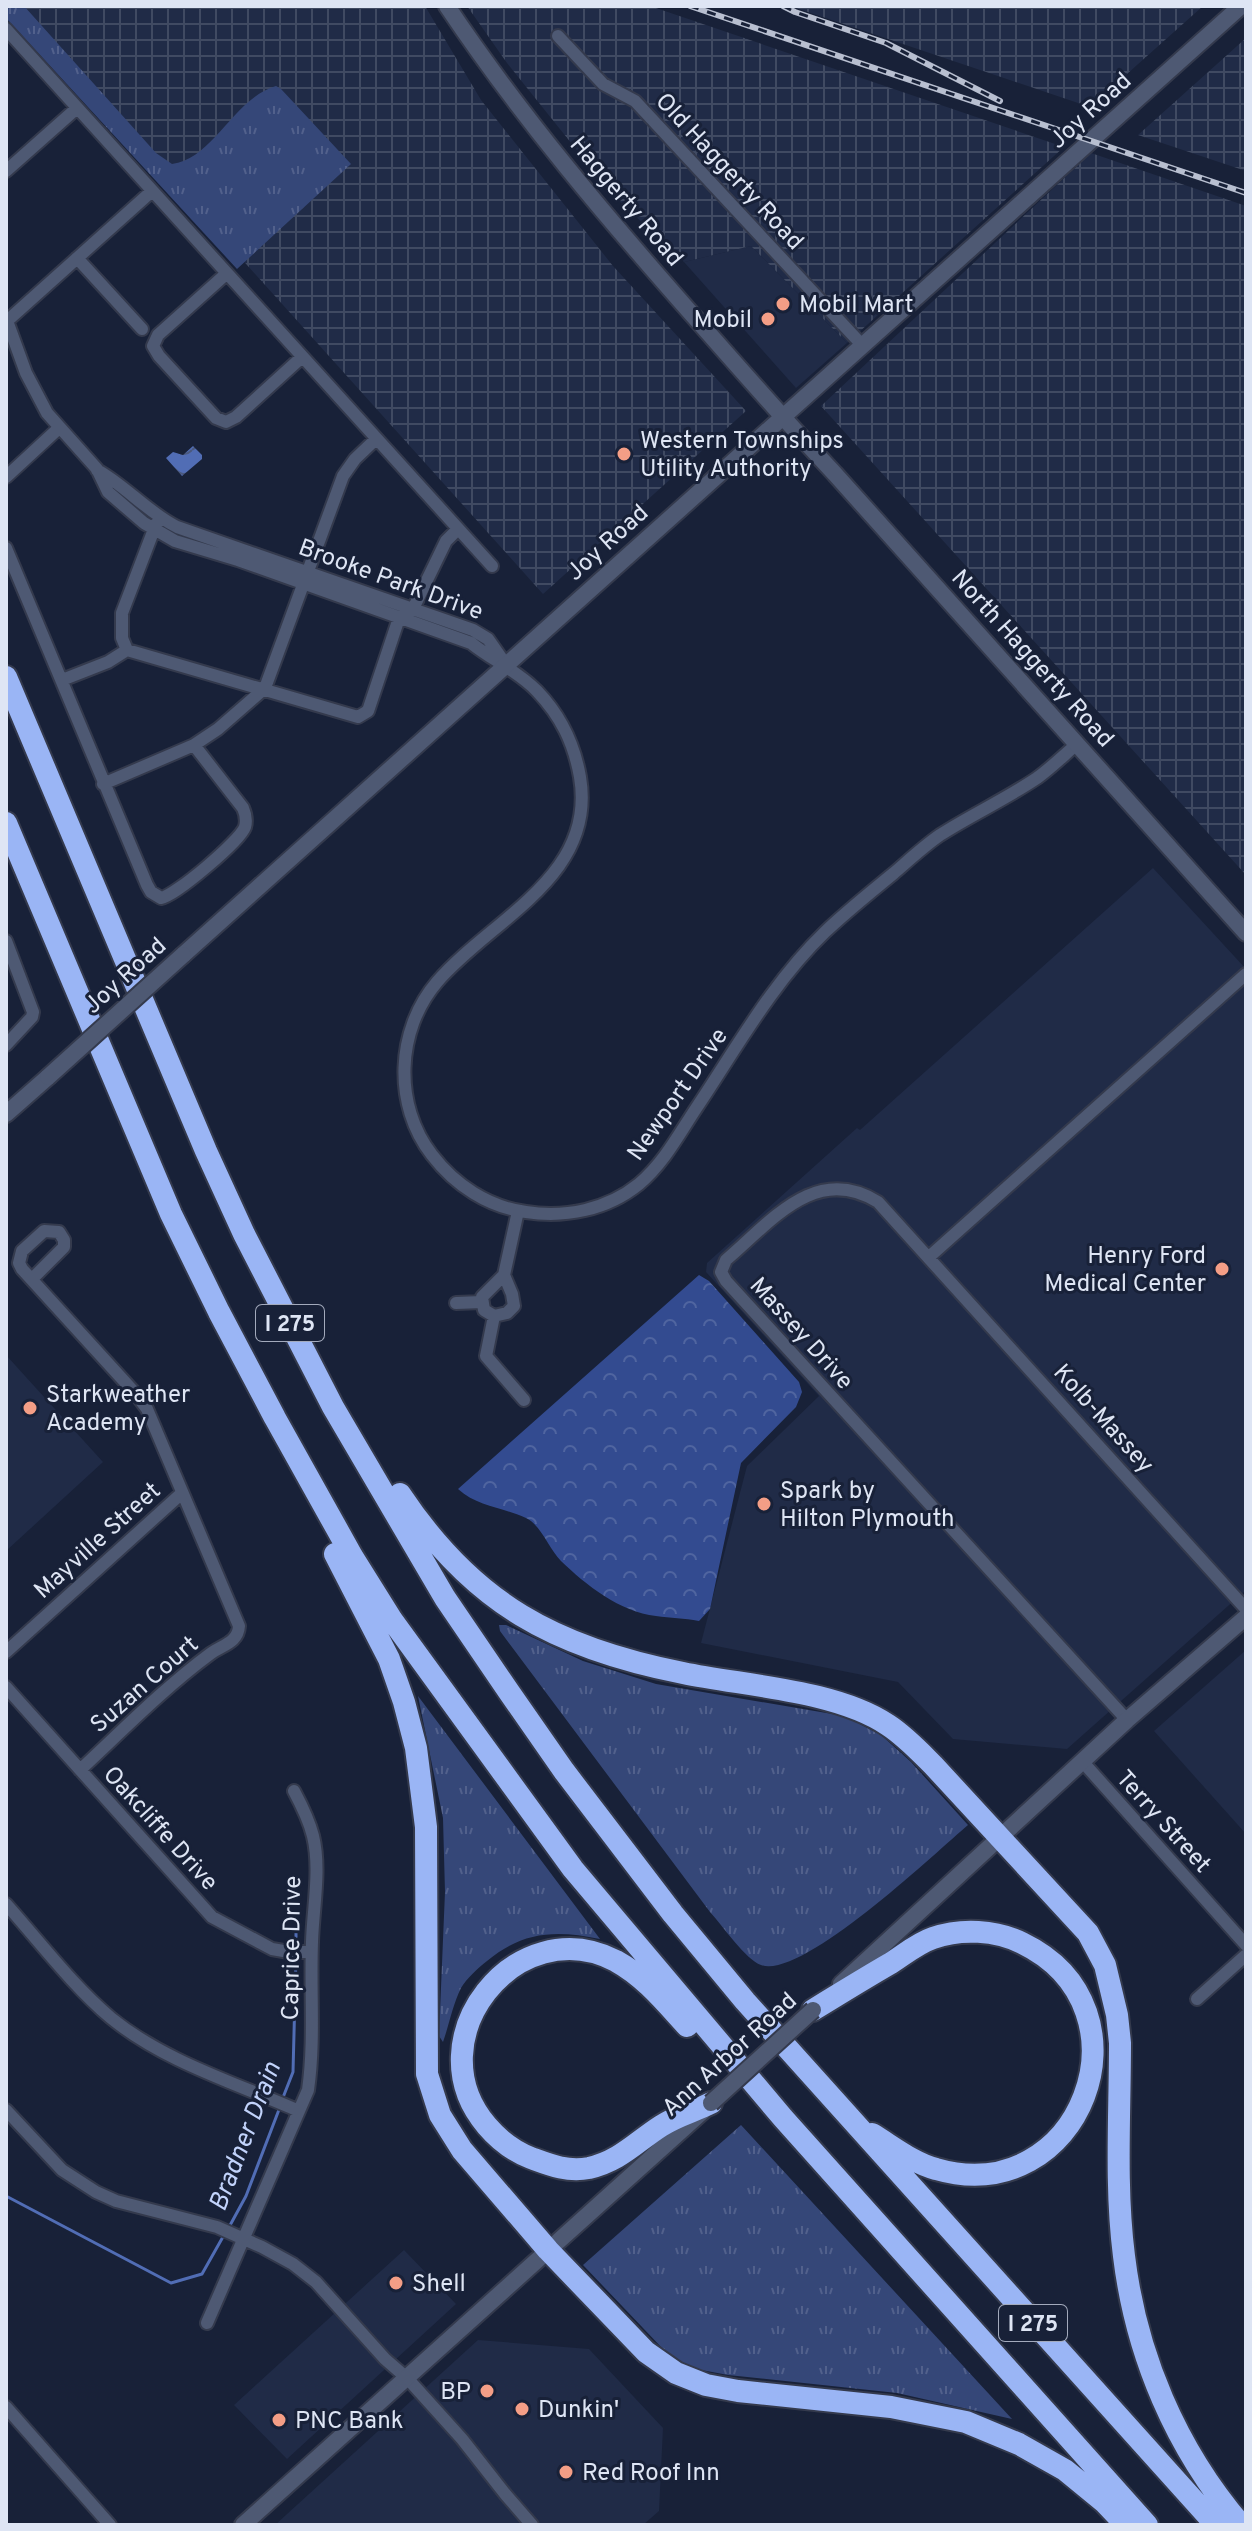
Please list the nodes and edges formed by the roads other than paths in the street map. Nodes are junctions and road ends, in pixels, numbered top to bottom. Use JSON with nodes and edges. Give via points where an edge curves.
{"nodes":[{"id":1,"x":447,"y":6,"type":"edge"},
{"id":2,"x":1241,"y":6,"type":"edge"},
{"id":3,"x":6,"y":29,"type":"edge"},
{"id":4,"x":558,"y":36,"type":"dead end"},
{"id":5,"x":77,"y":108,"type":"junction"},
{"id":6,"x":6,"y":171,"type":"edge"},
{"id":7,"x":152,"y":191,"type":"junction"},
{"id":8,"x":77,"y":258,"type":"junction"},
{"id":9,"x":226,"y":274,"type":"junction"},
{"id":10,"x":7,"y":320,"type":"edge"},
{"id":11,"x":142,"y":329,"type":"dead end"},
{"id":12,"x":9,"y":336,"type":"edge"},
{"id":13,"x":863,"y":346,"type":"junction"},
{"id":14,"x":302,"y":357,"type":"junction"},
{"id":15,"x":782,"y":417,"type":"junction"},
{"id":16,"x":59,"y":428,"type":"junction"},
{"id":17,"x":376,"y":439,"type":"junction"},
{"id":18,"x":6,"y":477,"type":"edge"},
{"id":19,"x":156,"y":523,"type":"junction"},
{"id":20,"x":458,"y":529,"type":"junction"},
{"id":21,"x":6,"y":548,"type":"edge"},
{"id":22,"x":492,"y":566,"type":"dead end"},
{"id":23,"x":307,"y":578,"type":"junction"},
{"id":24,"x":413,"y":609,"type":"junction"},
{"id":25,"x":399,"y":618,"type":"junction"},
{"id":26,"x":127,"y":650,"type":"junction"},
{"id":27,"x":506,"y":665,"type":"junction"},
{"id":28,"x":6,"y":677,"type":"edge"},
{"id":29,"x":62,"y":680,"type":"junction"},
{"id":30,"x":265,"y":688,"type":"junction"},
{"id":31,"x":1077,"y":744,"type":"junction"},
{"id":32,"x":194,"y":745,"type":"junction"},
{"id":33,"x":103,"y":784,"type":"junction"},
{"id":34,"x":6,"y":823,"type":"edge"},
{"id":35,"x":1246,"y":933,"type":"edge"},
{"id":36,"x":6,"y":941,"type":"edge"},
{"id":37,"x":1246,"y":974,"type":"edge"},
{"id":38,"x":6,"y":1045,"type":"edge"},
{"id":39,"x":6,"y":1114,"type":"edge"},
{"id":40,"x":518,"y":1211,"type":"junction"},
{"id":41,"x":244,"y":1234,"type":"junction"},
{"id":42,"x":929,"y":1257,"type":"junction"},
{"id":43,"x":504,"y":1275,"type":"junction"},
{"id":44,"x":32,"y":1279,"type":"junction"},
{"id":45,"x":482,"y":1302,"type":"junction"},
{"id":46,"x":456,"y":1303,"type":"dead end"},
{"id":47,"x":494,"y":1316,"type":"junction"},
{"id":48,"x":524,"y":1400,"type":"dead end"},
{"id":49,"x":275,"y":1418,"type":"junction"},
{"id":50,"x":182,"y":1493,"type":"junction"},
{"id":51,"x":1246,"y":1609,"type":"edge"},
{"id":52,"x":1246,"y":1617,"type":"edge"},
{"id":53,"x":6,"y":1652,"type":"edge"},
{"id":54,"x":6,"y":1687,"type":"edge"},
{"id":55,"x":1127,"y":1720,"type":"junction"},
{"id":56,"x":1082,"y":1761,"type":"junction"},
{"id":57,"x":80,"y":1770,"type":"junction"},
{"id":58,"x":294,"y":1791,"type":"dead end"},
{"id":59,"x":1000,"y":1837,"type":"junction"},
{"id":60,"x":6,"y":1904,"type":"edge"},
{"id":61,"x":1246,"y":1945,"type":"edge"},
{"id":62,"x":311,"y":1952,"type":"junction"},
{"id":63,"x":1246,"y":1955,"type":"edge"},
{"id":64,"x":1197,"y":1999,"type":"dead end"},
{"id":65,"x":813,"y":2010,"type":"junction"},
{"id":66,"x":711,"y":2103,"type":"junction"},
{"id":67,"x":6,"y":2110,"type":"edge"},
{"id":68,"x":299,"y":2111,"type":"junction"},
{"id":69,"x":783,"y":2118,"type":"junction"},
{"id":70,"x":851,"y":2121,"type":"junction"},
{"id":71,"x":242,"y":2239,"type":"junction"},
{"id":72,"x":548,"y":2250,"type":"junction"},
{"id":73,"x":207,"y":2323,"type":"dead end"},
{"id":74,"x":408,"y":2379,"type":"junction"},
{"id":75,"x":6,"y":2407,"type":"edge"},
{"id":76,"x":245,"y":2524,"type":"edge"},
{"id":77,"x":110,"y":2525,"type":"edge"},
{"id":78,"x":532,"y":2525,"type":"edge"},
{"id":79,"x":1126,"y":2525,"type":"edge"},
{"id":80,"x":1147,"y":2525,"type":"edge"},
{"id":81,"x":1216,"y":2525,"type":"edge"},
{"id":82,"x":1241,"y":2525,"type":"edge"}],
"edges":[{"from":1,"to":15,"type":"main road","name":"Haggerty Road","via":[[556,156]]},
{"from":2,"to":13,"type":"main road","name":"Joy Road"},
{"from":3,"to":5,"type":"street"},
{"from":4,"to":13,"type":"street","name":"Old Haggerty Road","via":[[603,84],[635,101]]},
{"from":5,"to":6,"type":"street"},
{"from":5,"to":7,"type":"street"},
{"from":7,"to":8,"type":"street"},
{"from":7,"to":9,"type":"street"},
{"from":8,"to":10,"type":"street"},
{"from":8,"to":11,"type":"street"},
{"from":9,"to":14,"type":"street"},
{"from":9,"to":14,"type":"street","via":[[156,338],[155,350],[216,418],[226,422],[236,417]]},
{"from":10,"to":12,"type":"street","name":"Brooke Park Drive"},
{"from":12,"to":16,"type":"street","name":"Brooke Park Drive","via":[[39,401]]},
{"from":13,"to":15,"type":"main road","name":"Joy Road"},
{"from":14,"to":17,"type":"street"},
{"from":15,"to":27,"type":"main road","name":"Joy Road"},
{"from":15,"to":31,"type":"main road","name":"North Haggerty Road"},
{"from":16,"to":18,"type":"street"},
{"from":16,"to":19,"type":"street","name":"Brooke Park Drive","via":[[97,469],[108,492]]},
{"from":17,"to":20,"type":"street"},
{"from":17,"to":23,"type":"street","via":[[343,476]]},
{"from":19,"to":23,"type":"street","name":"Brooke Park Drive"},
{"from":19,"to":26,"type":"street","via":[[122,613]]},
{"from":20,"to":22,"type":"street"},
{"from":20,"to":24,"type":"street","via":[[446,541]]},
{"from":21,"to":29,"type":"street"},
{"from":23,"to":24,"type":"street","name":"Brooke Park Drive"},
{"from":23,"to":25,"type":"street","name":"Brooke Park Drive"},
{"from":23,"to":30,"type":"street"},
{"from":24,"to":25,"type":"street"},
{"from":24,"to":27,"type":"street","name":"Brooke Park Drive","via":[[485,636]]},
{"from":25,"to":27,"type":"street","name":"Brooke Park Drive","via":[[471,643]]},
{"from":25,"to":30,"type":"street","via":[[364,715],[352,717]]},
{"from":26,"to":29,"type":"street"},
{"from":26,"to":30,"type":"street"},
{"from":27,"to":39,"type":"main road","name":"Joy Road","bridge":true},
{"from":27,"to":40,"type":"street","name":"Newport Drive","via":[[534,687],[564,725],[581,785],[578,821],[572,842],[539,891],[428,994],[410,1033],[404,1073],[409,1112],[431,1154],[472,1192]]},
{"from":28,"to":41,"type":"highway","number":"I 275"},
{"from":29,"to":33,"type":"street"},
{"from":30,"to":32,"type":"street"},
{"from":31,"to":35,"type":"main road","name":"North Haggerty Road"},
{"from":31,"to":40,"type":"street","name":"Newport Drive","via":[[1037,778],[933,840],[823,934],[782,981],[665,1157],[638,1185],[581,1211]]},
{"from":32,"to":33,"type":"street"},
{"from":32,"to":33,"type":"street","via":[[243,808],[246,824],[238,837],[167,897],[151,892]]},
{"from":34,"to":49,"type":"highway","number":"I 275","via":[[171,1214]]},
{"from":36,"to":38,"type":"street","via":[[33,1012]]},
{"from":37,"to":42,"type":"street"},
{"from":40,"to":43,"type":"street"},
{"from":41,"to":59,"type":"highway","via":[[287,1295],[416,1518],[457,1565],[518,1616],[598,1652],[860,1709],[908,1739]]},
{"from":41,"to":70,"type":"highway","number":"I 275","via":[[333,1407],[445,1598],[509,1692],[673,1914]]},
{"from":42,"to":51,"type":"street","name":"Kolb-Massey"},
{"from":42,"to":55,"type":"street","name":"Massey Drive","via":[[878,1202],[857,1191],[833,1188],[799,1199],[726,1260],[721,1272]]},
{"from":43,"to":45,"type":"street","via":[[484,1293]]},
{"from":43,"to":47,"type":"street","via":[[514,1306]]},
{"from":44,"to":44,"type":"street","via":[[19,1255],[44,1231],[60,1234],[64,1247]]},
{"from":44,"to":50,"type":"street","via":[[141,1401]]},
{"from":45,"to":46,"type":"street"},
{"from":45,"to":47,"type":"street"},
{"from":47,"to":48,"type":"street","via":[[486,1356]]},
{"from":49,"to":69,"type":"highway","number":"I 275","via":[[392,1620],[501,1772],[573,1869]]},
{"from":49,"to":72,"type":"highway","via":[[286,1456],[389,1659],[416,1748],[426,1827],[425,2052],[434,2099],[462,2150]]},
{"from":50,"to":53,"type":"street","name":"Mayville Street"},
{"from":50,"to":57,"type":"street","name":"Suzan Court","via":[[238,1634]]},
{"from":52,"to":55,"type":"main road","name":"Ann Arbor Road"},
{"from":54,"to":57,"type":"street","name":"Oakcliffe Drive"},
{"from":55,"to":56,"type":"main road","name":"Ann Arbor Road"},
{"from":56,"to":59,"type":"main road","name":"Ann Arbor Road"},
{"from":56,"to":61,"type":"street","name":"Terry Street"},
{"from":57,"to":62,"type":"street","name":"Oakcliffe Drive","via":[[212,1917],[272,1949]]},
{"from":58,"to":62,"type":"street","name":"Caprice Drive","via":[[314,1838]]},
{"from":59,"to":65,"type":"main road","name":"Ann Arbor Road"},
{"from":59,"to":82,"type":"highway","via":[[1085,1930],[1105,1965],[1120,2043],[1121,2228],[1136,2324],[1159,2392],[1183,2441]]},
{"from":60,"to":68,"type":"street","via":[[91,1999],[128,2031],[175,2058]]},
{"from":62,"to":68,"type":"street","name":"Caprice Drive","via":[[311,2069]]},
{"from":63,"to":64,"type":"street"},
{"from":65,"to":66,"type":"main road","name":"Ann Arbor Road","bridge":true},
{"from":65,"to":70,"type":"highway","via":[[933,1938],[967,1932],[1016,1940],[1049,1960],[1073,1986],[1089,2020],[1093,2057],[1082,2104],[1056,2141],[1023,2164],[986,2174],[935,2169]]},
{"from":66,"to":69,"type":"highway","via":[[663,2124],[612,2160],[557,2169],[511,2148],[476,2111],[461,2060],[467,2025],[486,1991],[525,1961],[557,1951],[601,1955],[644,1978],[696,2037]]},
{"from":66,"to":72,"type":"main road","name":"Ann Arbor Road"},
{"from":67,"to":71,"type":"street","via":[[62,2170],[96,2192]]},
{"from":68,"to":71,"type":"street","name":"Caprice Drive"},
{"from":69,"to":80,"type":"highway","number":"I 275"},
{"from":70,"to":81,"type":"highway","number":"I 275"},
{"from":71,"to":73,"type":"street","name":"Caprice Drive"},
{"from":71,"to":74,"type":"street","via":[[278,2255],[316,2282]]},
{"from":72,"to":74,"type":"main road","name":"Ann Arbor Road"},
{"from":72,"to":79,"type":"highway","via":[[646,2352],[676,2373],[738,2391],[891,2407],[966,2422],[1065,2470]]},
{"from":74,"to":76,"type":"main road","name":"Ann Arbor Road"},
{"from":74,"to":78,"type":"street"},
{"from":75,"to":77,"type":"street"}]}
